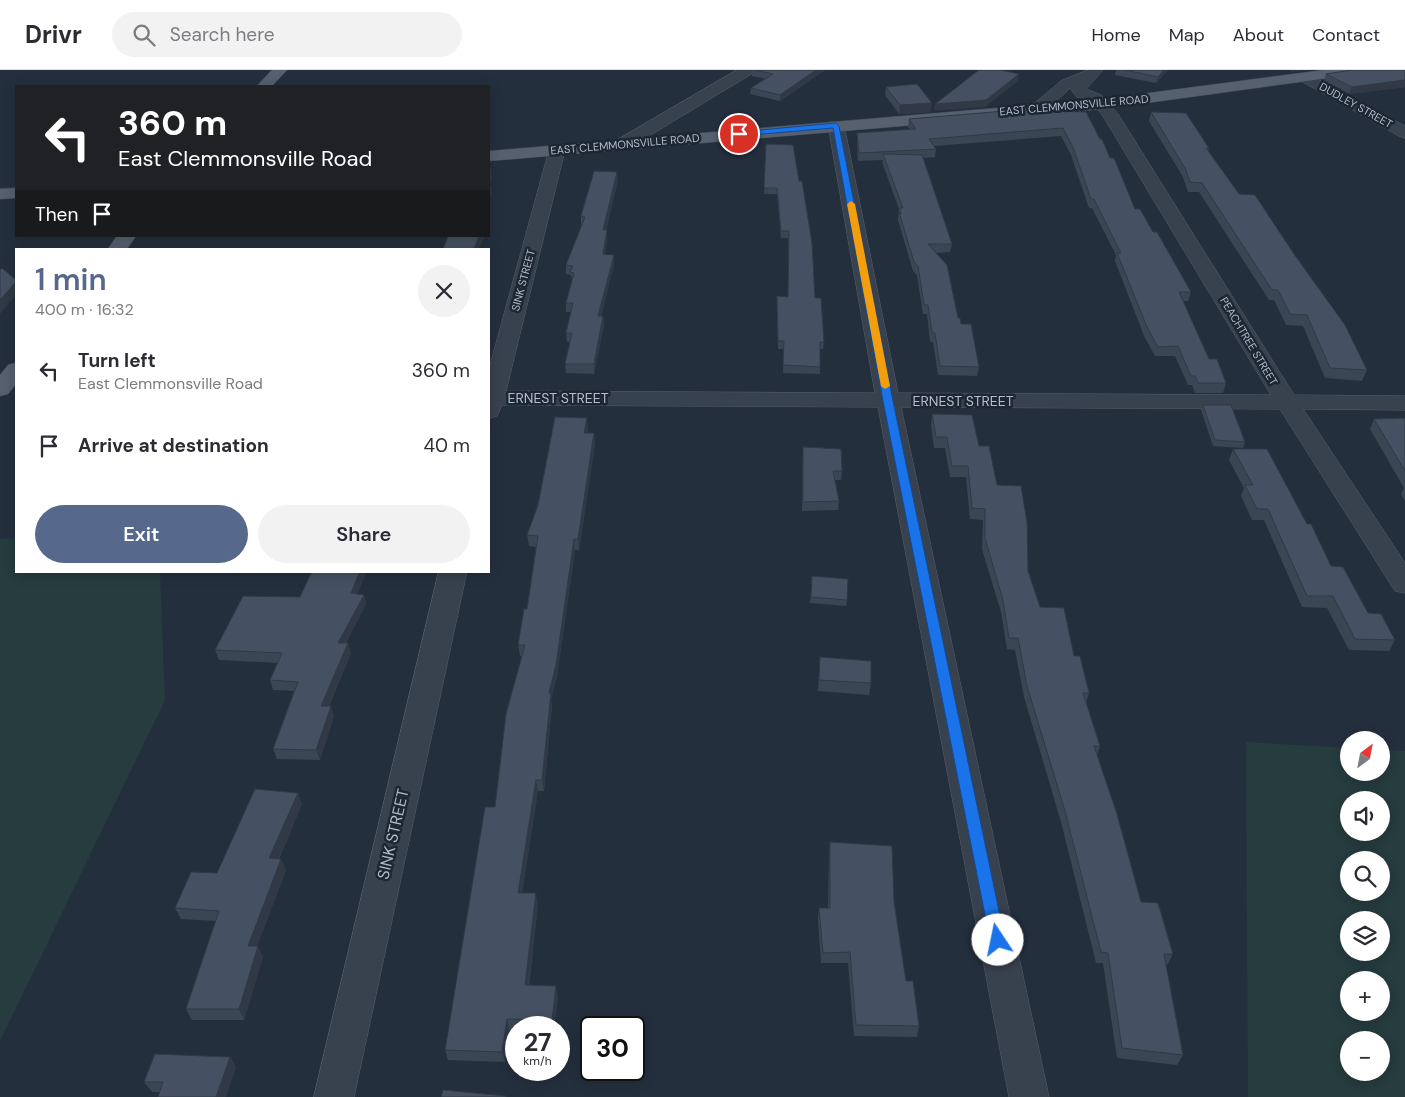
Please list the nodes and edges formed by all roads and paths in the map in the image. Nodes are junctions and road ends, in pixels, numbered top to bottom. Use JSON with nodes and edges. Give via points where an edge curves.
{"nodes":[{"id":1,"x":280,"y":70,"type":"edge"},
{"id":2,"x":748,"y":70,"type":"edge"},
{"id":3,"x":1358,"y":70,"type":"edge"},
{"id":4,"x":1089,"y":76,"type":"edge"},
{"id":5,"x":1306,"y":78,"type":"junction"},
{"id":6,"x":265,"y":85,"type":"edge"},
{"id":7,"x":1099,"y":101,"type":"junction"},
{"id":8,"x":1028,"y":110,"type":"junction"},
{"id":9,"x":836,"y":126,"type":"junction"},
{"id":10,"x":1405,"y":133,"type":"edge"},
{"id":11,"x":623,"y":144,"type":"junction"},
{"id":12,"x":557,"y":150,"type":"junction"},
{"id":13,"x":490,"y":156,"type":"edge"},
{"id":14,"x":15,"y":193,"type":"edge"},
{"id":15,"x":0,"y":194,"type":"edge"},
{"id":16,"x":126,"y":237,"type":"edge"},
{"id":17,"x":118,"y":248,"type":"edge"},
{"id":18,"x":15,"y":371,"type":"edge"},
{"id":19,"x":0,"y":389,"type":"edge"},
{"id":20,"x":888,"y":401,"type":"junction"},
{"id":21,"x":1287,"y":402,"type":"junction"},
{"id":22,"x":1405,"y":403,"type":"edge"},
{"id":23,"x":490,"y":404,"type":"edge"},
{"id":24,"x":453,"y":573,"type":"edge"},
{"id":25,"x":1405,"y":584,"type":"edge"},
{"id":26,"x":334,"y":1097,"type":"edge"},
{"id":27,"x":1029,"y":1097,"type":"edge"}],
"edges":[{"from":1,"to":6,"type":"main road"},
{"from":2,"to":11,"type":"street"},
{"from":3,"to":5,"type":"main road","name":"EAST CLEMMONSVILLE ROAD"},
{"from":4,"to":7,"type":"street","name":"PEACHTREE STREET","via":[[1078,88],[1082,94]]},
{"from":4,"to":8,"type":"street","via":[[1066,84],[1042,105]]},
{"from":5,"to":7,"type":"main road","name":"EAST CLEMMONSVILLE ROAD"},
{"from":5,"to":10,"type":"street","name":"DUDLEY STREET"},
{"from":7,"to":8,"type":"main road","name":"EAST CLEMMONSVILLE ROAD"},
{"from":7,"to":21,"type":"street","name":"PEACHTREE STREET","via":[[1139,159]]},
{"from":8,"to":9,"type":"main road","name":"EAST CLEMMONSVILLE ROAD"},
{"from":9,"to":11,"type":"main road","name":"EAST CLEMMONSVILLE ROAD"},
{"from":9,"to":20,"type":"street"},
{"from":11,"to":12,"type":"main road","name":"EAST CLEMMONSVILLE ROAD"},
{"from":12,"to":13,"type":"main road","name":"EAST CLEMMONSVILLE ROAD"},
{"from":12,"to":23,"type":"street","name":"SINK STREET"},
{"from":14,"to":15,"type":"main road"},
{"from":16,"to":17,"type":"main road"},
{"from":18,"to":19,"type":"main road"},
{"from":20,"to":21,"type":"street","name":"ERNEST STREET"},
{"from":20,"to":23,"type":"street","name":"ERNEST STREET"},
{"from":20,"to":27,"type":"street"},
{"from":21,"to":22,"type":"street","name":"ERNEST STREET"},
{"from":21,"to":25,"type":"street","name":"PEACHTREE STREET"},
{"from":24,"to":26,"type":"street","name":"SINK STREET"}]}
